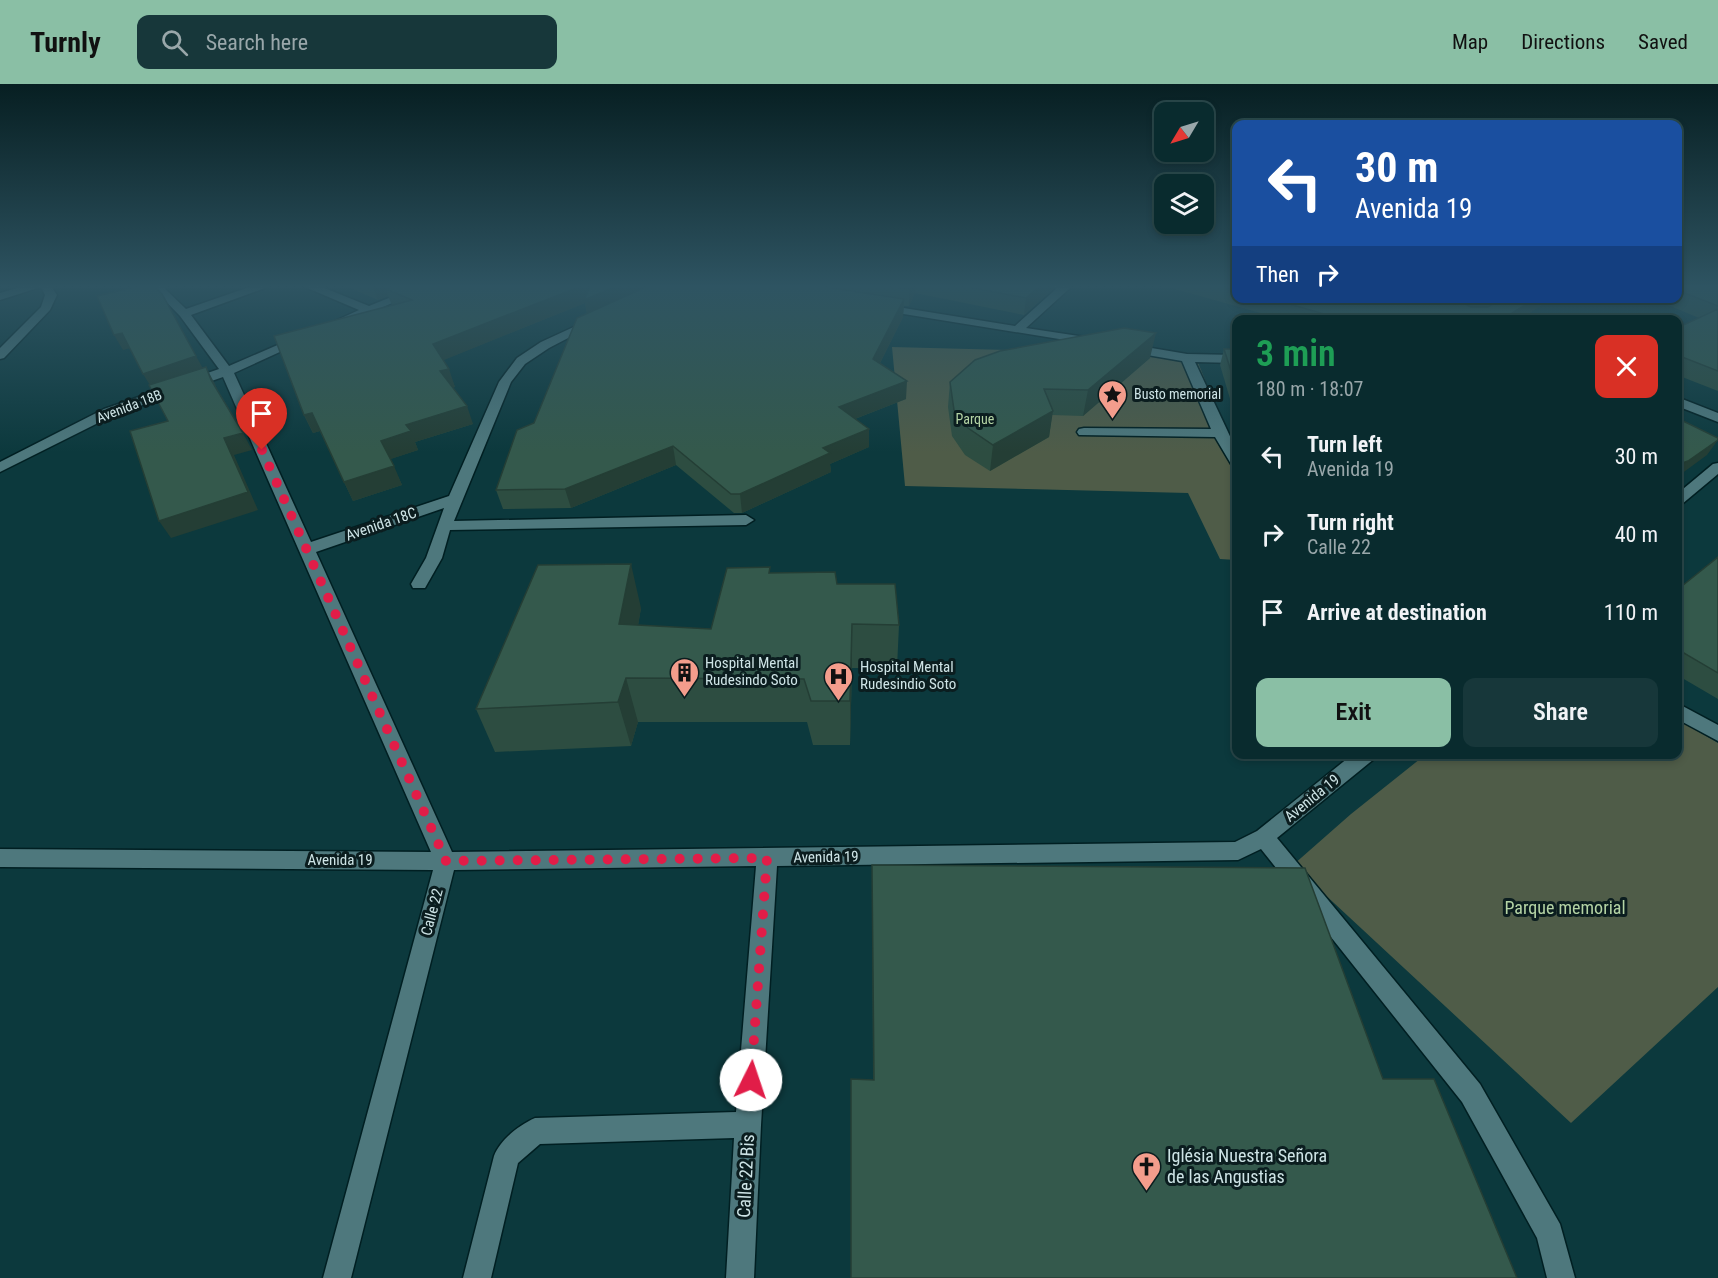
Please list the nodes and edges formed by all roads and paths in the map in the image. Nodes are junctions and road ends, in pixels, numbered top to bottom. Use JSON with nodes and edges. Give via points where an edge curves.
{"nodes":[{"id":1,"x":14,"y":341,"type":"edge"},
{"id":2,"x":204,"y":341,"type":"edge"},
{"id":3,"x":297,"y":341,"type":"edge"},
{"id":4,"x":554,"y":341,"type":"edge"},
{"id":5,"x":1082,"y":341,"type":"edge"},
{"id":6,"x":0,"y":355,"type":"edge"},
{"id":7,"x":1187,"y":358,"type":"junction"},
{"id":8,"x":1232,"y":359,"type":"edge"},
{"id":9,"x":227,"y":371,"type":"junction"},
{"id":10,"x":1682,"y":403,"type":"edge"},
{"id":11,"x":1718,"y":418,"type":"edge"},
{"id":12,"x":1084,"y":432,"type":"dead end"},
{"id":13,"x":1220,"y":433,"type":"junction"},
{"id":14,"x":1232,"y":454,"type":"edge"},
{"id":15,"x":1718,"y":467,"type":"edge"},
{"id":16,"x":0,"y":468,"type":"edge"},
{"id":17,"x":1682,"y":497,"type":"edge"},
{"id":18,"x":456,"y":499,"type":"junction"},
{"id":19,"x":746,"y":520,"type":"dead end"},
{"id":20,"x":444,"y":526,"type":"junction"},
{"id":21,"x":307,"y":549,"type":"junction"},
{"id":22,"x":419,"y":584,"type":"dead end"},
{"id":23,"x":1682,"y":713,"type":"edge"},
{"id":24,"x":1718,"y":734,"type":"edge"},
{"id":25,"x":1361,"y":759,"type":"edge"},
{"id":26,"x":1263,"y":837,"type":"junction"},
{"id":27,"x":0,"y":858,"type":"edge"},
{"id":28,"x":767,"y":858,"type":"junction"},
{"id":29,"x":446,"y":861,"type":"junction"},
{"id":30,"x":748,"y":1125,"type":"junction"},
{"id":31,"x":337,"y":1278,"type":"edge"},
{"id":32,"x":477,"y":1278,"type":"edge"},
{"id":33,"x":740,"y":1278,"type":"edge"},
{"id":34,"x":1561,"y":1278,"type":"edge"}],
"edges":[{"from":1,"to":6,"type":"street"},
{"from":2,"to":9,"type":"street"},
{"from":3,"to":9,"type":"street","name":"Avenida 18B"},
{"from":4,"to":18,"type":"street","via":[[521,361],[505,382]]},
{"from":5,"to":7,"type":"street"},
{"from":7,"to":8,"type":"street"},
{"from":7,"to":13,"type":"street"},
{"from":9,"to":16,"type":"street","name":"Avenida 18B","via":[[109,412]]},
{"from":9,"to":21,"type":"street"},
{"from":10,"to":11,"type":"street"},
{"from":12,"to":13,"type":"street"},
{"from":13,"to":14,"type":"street"},
{"from":15,"to":17,"type":"street"},
{"from":18,"to":20,"type":"street"},
{"from":18,"to":21,"type":"street","name":"Avenida 18C"},
{"from":19,"to":20,"type":"street"},
{"from":20,"to":22,"type":"street","via":[[434,558]]},
{"from":21,"to":29,"type":"street"},
{"from":23,"to":24,"type":"street"},
{"from":25,"to":26,"type":"street","name":"Avenida 19"},
{"from":26,"to":28,"type":"street","name":"Avenida 19","via":[[1239,851]]},
{"from":26,"to":34,"type":"street","via":[[1472,1093],[1550,1234]]},
{"from":27,"to":29,"type":"street","name":"Avenida 19"},
{"from":28,"to":29,"type":"street","name":"Avenida 19"},
{"from":28,"to":30,"type":"street","name":"Calle 22 Bis"},
{"from":29,"to":31,"type":"street","name":"Calle 22"},
{"from":30,"to":32,"type":"street","via":[[535,1131],[507,1156]]},
{"from":30,"to":33,"type":"street","name":"Calle 22 Bis"}]}
